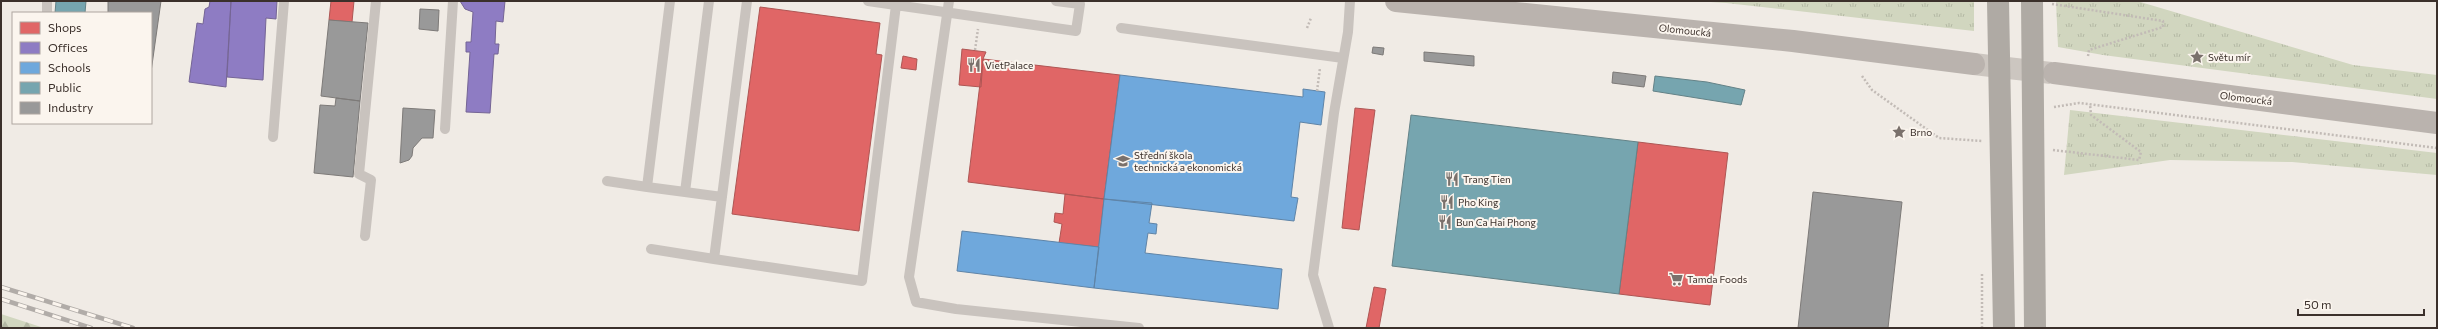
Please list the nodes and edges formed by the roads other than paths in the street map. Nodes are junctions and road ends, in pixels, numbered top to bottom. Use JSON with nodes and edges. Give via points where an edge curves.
{"nodes":[{"id":1,"x":47,"y":1,"type":"edge"},
{"id":2,"x":284,"y":1,"type":"edge"},
{"id":3,"x":376,"y":1,"type":"edge"},
{"id":4,"x":453,"y":1,"type":"edge"},
{"id":5,"x":670,"y":1,"type":"edge"},
{"id":6,"x":709,"y":1,"type":"edge"},
{"id":7,"x":747,"y":1,"type":"edge"},
{"id":8,"x":868,"y":1,"type":"edge"},
{"id":9,"x":949,"y":1,"type":"edge"},
{"id":10,"x":1056,"y":1,"type":"edge"},
{"id":11,"x":1350,"y":1,"type":"edge"},
{"id":12,"x":1396,"y":1,"type":"edge"},
{"id":13,"x":896,"y":5,"type":"junction"},
{"id":14,"x":1472,"y":5,"type":"edge"},
{"id":15,"x":1998,"y":7,"type":"edge"},
{"id":16,"x":2038,"y":7,"type":"edge"},
{"id":17,"x":46,"y":12,"type":"edge"},
{"id":18,"x":947,"y":13,"type":"junction"},
{"id":19,"x":1120,"y":28,"type":"dead end"},
{"id":20,"x":1343,"y":58,"type":"junction"},
{"id":21,"x":1974,"y":64,"type":"tunnel mouth"},
{"id":22,"x":2054,"y":73,"type":"tunnel mouth"},
{"id":23,"x":2437,"y":123,"type":"edge"},
{"id":24,"x":446,"y":129,"type":"dead end"},
{"id":25,"x":273,"y":137,"type":"dead end"},
{"id":26,"x":607,"y":181,"type":"dead end"},
{"id":27,"x":647,"y":187,"type":"junction"},
{"id":28,"x":685,"y":192,"type":"junction"},
{"id":29,"x":722,"y":197,"type":"junction"},
{"id":30,"x":366,"y":236,"type":"dead end"},
{"id":31,"x":651,"y":249,"type":"dead end"},
{"id":32,"x":714,"y":259,"type":"junction"},
{"id":33,"x":2003,"y":305,"type":"junction"},
{"id":34,"x":1139,"y":328,"type":"edge"},
{"id":35,"x":1329,"y":328,"type":"edge"},
{"id":36,"x":1995,"y":328,"type":"edge"},
{"id":37,"x":2004,"y":328,"type":"edge"},
{"id":38,"x":2035,"y":328,"type":"edge"}],
"edges":[{"from":1,"to":17,"type":"lane"},
{"from":2,"to":25,"type":"lane"},
{"from":3,"to":30,"type":"lane","via":[[359,174],[371,180]]},
{"from":4,"to":24,"type":"lane"},
{"from":5,"to":27,"type":"lane"},
{"from":6,"to":28,"type":"lane"},
{"from":7,"to":29,"type":"lane"},
{"from":8,"to":13,"type":"lane"},
{"from":9,"to":18,"type":"lane"},
{"from":10,"to":18,"type":"lane","via":[[1080,4],[1076,31]]},
{"from":11,"to":20,"type":"lane"},
{"from":12,"to":14,"type":"main road","name":"Olomoucká"},
{"from":13,"to":18,"type":"lane"},
{"from":13,"to":32,"type":"lane","via":[[862,281]]},
{"from":14,"to":21,"type":"main road","name":"Olomoucká"},
{"from":15,"to":33,"type":"highway"},
{"from":16,"to":38,"type":"highway","via":[[2033,132]]},
{"from":18,"to":34,"type":"lane","via":[[909,277],[916,302],[956,309]]},
{"from":19,"to":20,"type":"lane"},
{"from":20,"to":35,"type":"lane","via":[[1312,276]]},
{"from":22,"to":23,"type":"main road","name":"Olomoucká"},
{"from":26,"to":27,"type":"lane"},
{"from":27,"to":28,"type":"lane"},
{"from":28,"to":29,"type":"lane"},
{"from":29,"to":32,"type":"lane"},
{"from":31,"to":32,"type":"lane"},
{"from":33,"to":36,"type":"lane"},
{"from":33,"to":37,"type":"highway"}]}
